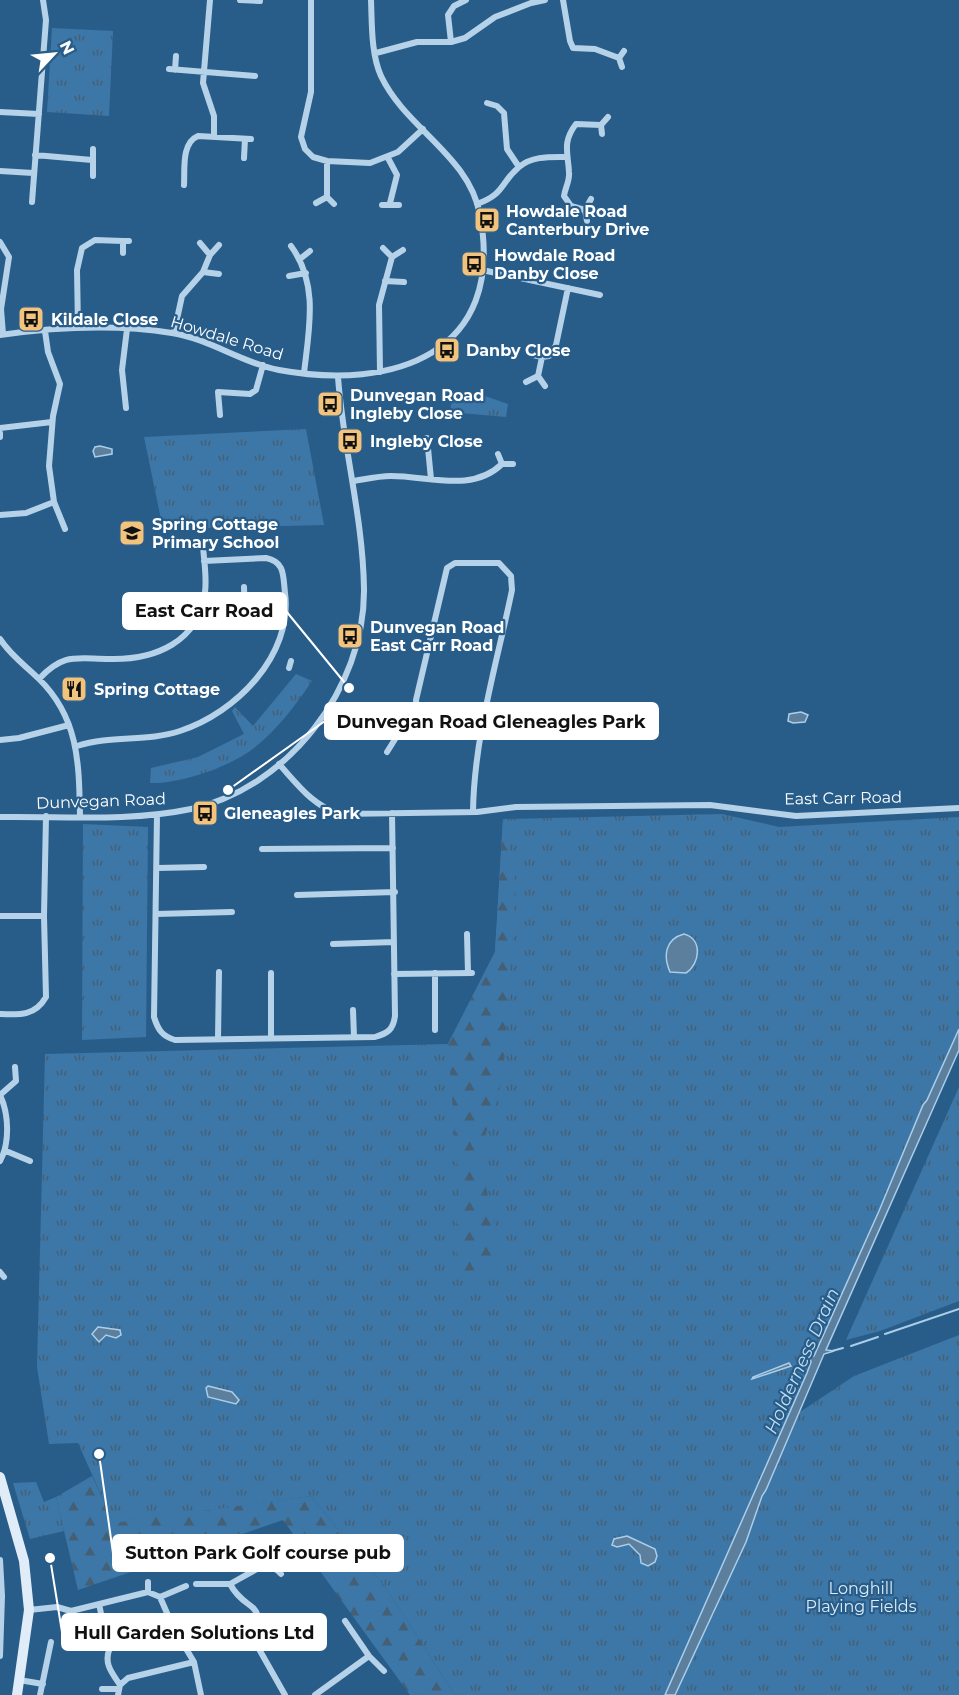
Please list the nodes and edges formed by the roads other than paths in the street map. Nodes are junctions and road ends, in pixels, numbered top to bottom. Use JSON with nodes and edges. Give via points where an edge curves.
{"nodes":[{"id":1,"x":43,"y":0,"type":"edge"},
{"id":2,"x":210,"y":0,"type":"edge"},
{"id":3,"x":240,"y":0,"type":"edge"},
{"id":4,"x":251,"y":0,"type":"edge"},
{"id":5,"x":311,"y":0,"type":"edge"},
{"id":6,"x":371,"y":0,"type":"edge"},
{"id":7,"x":466,"y":0,"type":"edge"},
{"id":8,"x":542,"y":0,"type":"edge"},
{"id":9,"x":562,"y":0,"type":"edge"},
{"id":10,"x":260,"y":1,"type":"edge"},
{"id":11,"x":444,"y":3,"type":"dead end"},
{"id":12,"x":450,"y":9,"type":"junction"},
{"id":13,"x":451,"y":42,"type":"junction"},
{"id":14,"x":624,"y":51,"type":"dead end"},
{"id":15,"x":376,"y":52,"type":"junction"},
{"id":16,"x":176,"y":56,"type":"dead end"},
{"id":17,"x":620,"y":58,"type":"junction"},
{"id":18,"x":622,"y":68,"type":"dead end"},
{"id":19,"x":204,"y":72,"type":"junction"},
{"id":20,"x":255,"y":75,"type":"dead end"},
{"id":21,"x":487,"y":102,"type":"dead end"},
{"id":22,"x":511,"y":109,"type":"dead end"},
{"id":23,"x":0,"y":112,"type":"edge"},
{"id":24,"x":504,"y":113,"type":"junction"},
{"id":25,"x":39,"y":114,"type":"junction"},
{"id":26,"x":608,"y":117,"type":"dead end"},
{"id":27,"x":601,"y":125,"type":"junction"},
{"id":28,"x":423,"y":129,"type":"junction"},
{"id":29,"x":602,"y":134,"type":"dead end"},
{"id":30,"x":214,"y":136,"type":"junction"},
{"id":31,"x":93,"y":149,"type":"dead end"},
{"id":32,"x":242,"y":153,"type":"dead end"},
{"id":33,"x":35,"y":155,"type":"junction"},
{"id":34,"x":565,"y":157,"type":"junction"},
{"id":35,"x":388,"y":158,"type":"junction"},
{"id":36,"x":92,"y":160,"type":"junction"},
{"id":37,"x":327,"y":161,"type":"junction"},
{"id":38,"x":519,"y":168,"type":"junction"},
{"id":39,"x":0,"y":171,"type":"edge"},
{"id":40,"x":33,"y":173,"type":"junction"},
{"id":41,"x":93,"y":176,"type":"dead end"},
{"id":42,"x":184,"y":185,"type":"dead end"},
{"id":43,"x":327,"y":197,"type":"junction"},
{"id":44,"x":591,"y":199,"type":"dead end"},
{"id":45,"x":32,"y":202,"type":"dead end"},
{"id":46,"x":316,"y":203,"type":"dead end"},
{"id":47,"x":390,"y":203,"type":"junction"},
{"id":48,"x":334,"y":204,"type":"dead end"},
{"id":49,"x":477,"y":204,"type":"junction"},
{"id":50,"x":382,"y":205,"type":"dead end"},
{"id":51,"x":399,"y":205,"type":"dead end"},
{"id":52,"x":585,"y":210,"type":"junction"},
{"id":53,"x":587,"y":221,"type":"dead end"},
{"id":54,"x":0,"y":242,"type":"edge"},
{"id":55,"x":200,"y":243,"type":"dead end"},
{"id":56,"x":219,"y":245,"type":"dead end"},
{"id":57,"x":291,"y":246,"type":"dead end"},
{"id":58,"x":383,"y":248,"type":"dead end"},
{"id":59,"x":403,"y":249,"type":"dead end"},
{"id":60,"x":310,"y":251,"type":"dead end"},
{"id":61,"x":123,"y":253,"type":"dead end"},
{"id":62,"x":210,"y":255,"type":"junction"},
{"id":63,"x":392,"y":257,"type":"junction"},
{"id":64,"x":300,"y":259,"type":"junction"},
{"id":65,"x":482,"y":270,"type":"junction"},
{"id":66,"x":202,"y":272,"type":"junction"},
{"id":67,"x":306,"y":273,"type":"junction"},
{"id":68,"x":219,"y":274,"type":"dead end"},
{"id":69,"x":289,"y":276,"type":"dead end"},
{"id":70,"x":385,"y":282,"type":"junction"},
{"id":71,"x":404,"y":282,"type":"dead end"},
{"id":72,"x":568,"y":288,"type":"junction"},
{"id":73,"x":600,"y":296,"type":"dead end"},
{"id":74,"x":78,"y":328,"type":"junction"},
{"id":75,"x":127,"y":329,"type":"junction"},
{"id":76,"x":45,"y":331,"type":"junction"},
{"id":77,"x":174,"y":333,"type":"junction"},
{"id":78,"x":2,"y":335,"type":"edge"},
{"id":79,"x":530,"y":354,"type":"dead end"},
{"id":80,"x":542,"y":357,"type":"junction"},
{"id":81,"x":263,"y":365,"type":"junction"},
{"id":82,"x":380,"y":372,"type":"junction"},
{"id":83,"x":304,"y":373,"type":"junction"},
{"id":84,"x":338,"y":376,"type":"junction"},
{"id":85,"x":538,"y":376,"type":"junction"},
{"id":86,"x":526,"y":382,"type":"dead end"},
{"id":87,"x":545,"y":386,"type":"dead end"},
{"id":88,"x":126,"y":408,"type":"dead end"},
{"id":89,"x":220,"y":415,"type":"dead end"},
{"id":90,"x":52,"y":422,"type":"junction"},
{"id":91,"x":0,"y":428,"type":"edge"},
{"id":92,"x":427,"y":438,"type":"dead end"},
{"id":93,"x":498,"y":454,"type":"dead end"},
{"id":94,"x":502,"y":464,"type":"junction"},
{"id":95,"x":513,"y":464,"type":"dead end"},
{"id":96,"x":431,"y":479,"type":"junction"},
{"id":97,"x":354,"y":481,"type":"junction"},
{"id":98,"x":54,"y":502,"type":"junction"},
{"id":99,"x":0,"y":515,"type":"edge"},
{"id":100,"x":65,"y":529,"type":"dead end"},
{"id":101,"x":203,"y":546,"type":"dead end"},
{"id":102,"x":204,"y":561,"type":"junction"},
{"id":103,"x":244,"y":587,"type":"dead end"},
{"id":104,"x":245,"y":619,"type":"dead end"},
{"id":105,"x":0,"y":639,"type":"edge"},
{"id":106,"x":39,"y":679,"type":"junction"},
{"id":107,"x":417,"y":714,"type":"junction"},
{"id":108,"x":69,"y":725,"type":"junction"},
{"id":109,"x":483,"y":726,"type":"junction"},
{"id":110,"x":0,"y":740,"type":"edge"},
{"id":111,"x":77,"y":746,"type":"junction"},
{"id":112,"x":397,"y":751,"type":"dead end"},
{"id":113,"x":279,"y":765,"type":"junction"},
{"id":114,"x":959,"y":808,"type":"edge"},
{"id":115,"x":473,"y":812,"type":"junction"},
{"id":116,"x":392,"y":813,"type":"junction"},
{"id":117,"x":157,"y":815,"type":"junction"},
{"id":118,"x":46,"y":816,"type":"junction"},
{"id":119,"x":80,"y":816,"type":"junction"},
{"id":120,"x":0,"y":817,"type":"edge"},
{"id":121,"x":393,"y":848,"type":"junction"},
{"id":122,"x":262,"y":849,"type":"dead end"},
{"id":123,"x":204,"y":867,"type":"dead end"},
{"id":124,"x":157,"y":868,"type":"junction"},
{"id":125,"x":394,"y":892,"type":"junction"},
{"id":126,"x":297,"y":895,"type":"dead end"},
{"id":127,"x":232,"y":912,"type":"dead end"},
{"id":128,"x":156,"y":914,"type":"junction"},
{"id":129,"x":0,"y":916,"type":"edge"},
{"id":130,"x":44,"y":916,"type":"junction"},
{"id":131,"x":467,"y":934,"type":"dead end"},
{"id":132,"x":394,"y":942,"type":"junction"},
{"id":133,"x":333,"y":944,"type":"dead end"},
{"id":134,"x":219,"y":972,"type":"dead end"},
{"id":135,"x":271,"y":973,"type":"dead end"},
{"id":136,"x":435,"y":973,"type":"junction"},
{"id":137,"x":394,"y":974,"type":"junction"},
{"id":138,"x":353,"y":1010,"type":"dead end"},
{"id":139,"x":0,"y":1014,"type":"edge"},
{"id":140,"x":435,"y":1030,"type":"dead end"},
{"id":141,"x":354,"y":1037,"type":"junction"},
{"id":142,"x":271,"y":1038,"type":"junction"},
{"id":143,"x":218,"y":1039,"type":"junction"},
{"id":144,"x":15,"y":1067,"type":"dead end"},
{"id":145,"x":0,"y":1095,"type":"edge"},
{"id":146,"x":6,"y":1151,"type":"junction"},
{"id":147,"x":0,"y":1161,"type":"edge"},
{"id":148,"x":30,"y":1161,"type":"dead end"},
{"id":149,"x":0,"y":1477,"type":"edge"},
{"id":150,"x":262,"y":1549,"type":"dead end"},
{"id":151,"x":0,"y":1560,"type":"edge"},
{"id":152,"x":266,"y":1564,"type":"junction"},
{"id":153,"x":280,"y":1571,"type":"dead end"},
{"id":154,"x":148,"y":1582,"type":"dead end"},
{"id":155,"x":196,"y":1584,"type":"dead end"},
{"id":156,"x":230,"y":1584,"type":"junction"},
{"id":157,"x":186,"y":1586,"type":"dead end"},
{"id":158,"x":148,"y":1592,"type":"junction"},
{"id":159,"x":160,"y":1597,"type":"junction"},
{"id":160,"x":99,"y":1604,"type":"junction"},
{"id":161,"x":29,"y":1610,"type":"junction"},
{"id":162,"x":345,"y":1621,"type":"dead end"},
{"id":163,"x":257,"y":1635,"type":"junction"},
{"id":164,"x":106,"y":1637,"type":"dead end"},
{"id":165,"x":286,"y":1637,"type":"dead end"},
{"id":166,"x":51,"y":1642,"type":"dead end"},
{"id":167,"x":110,"y":1648,"type":"dead end"},
{"id":168,"x":0,"y":1656,"type":"edge"},
{"id":169,"x":369,"y":1656,"type":"junction"},
{"id":170,"x":194,"y":1662,"type":"junction"},
{"id":171,"x":384,"y":1671,"type":"dead end"},
{"id":172,"x":19,"y":1680,"type":"junction"},
{"id":173,"x":43,"y":1684,"type":"junction"},
{"id":174,"x":102,"y":1689,"type":"dead end"},
{"id":175,"x":119,"y":1690,"type":"edge"},
{"id":176,"x":17,"y":1695,"type":"edge"},
{"id":177,"x":40,"y":1695,"type":"edge"},
{"id":178,"x":201,"y":1695,"type":"edge"},
{"id":179,"x":285,"y":1695,"type":"edge"},
{"id":180,"x":315,"y":1695,"type":"edge"}],
"edges":[{"from":1,"to":25,"type":"street","via":[[46,20]]},
{"from":2,"to":19,"type":"street"},
{"from":3,"to":4,"type":"street"},
{"from":4,"to":10,"type":"street"},
{"from":5,"to":37,"type":"street","via":[[310,92],[301,137],[313,157]]},
{"from":6,"to":15,"type":"street","name":"Howdale Road"},
{"from":7,"to":12,"type":"street"},
{"from":8,"to":13,"type":"street","via":[[495,17],[465,38]]},
{"from":9,"to":17,"type":"street","via":[[573,48],[595,49]]},
{"from":11,"to":12,"type":"street"},
{"from":12,"to":13,"type":"street"},
{"from":13,"to":15,"type":"street","via":[[417,42]]},
{"from":14,"to":17,"type":"street"},
{"from":15,"to":28,"type":"street","name":"Howdale Road","via":[[381,75],[391,92]]},
{"from":16,"to":19,"type":"street","via":[[172,69]]},
{"from":17,"to":18,"type":"street"},
{"from":19,"to":20,"type":"street"},
{"from":19,"to":30,"type":"street","via":[[203,83],[214,116]]},
{"from":21,"to":24,"type":"street"},
{"from":22,"to":24,"type":"street"},
{"from":23,"to":25,"type":"street"},
{"from":24,"to":38,"type":"street","via":[[507,149]]},
{"from":25,"to":33,"type":"street"},
{"from":26,"to":27,"type":"street"},
{"from":27,"to":29,"type":"street"},
{"from":27,"to":34,"type":"street","via":[[576,124],[570,132]]},
{"from":28,"to":35,"type":"street"},
{"from":28,"to":49,"type":"street","name":"Howdale Road","via":[[466,178]]},
{"from":30,"to":32,"type":"street","via":[[248,139]]},
{"from":30,"to":42,"type":"street","via":[[198,136],[187,144]]},
{"from":31,"to":36,"type":"street"},
{"from":33,"to":36,"type":"street"},
{"from":33,"to":40,"type":"street"},
{"from":34,"to":38,"type":"street","via":[[540,157]]},
{"from":34,"to":52,"type":"street","via":[[569,173],[565,201]]},
{"from":35,"to":37,"type":"street","via":[[370,163]]},
{"from":35,"to":47,"type":"street","via":[[397,175]]},
{"from":36,"to":41,"type":"street"},
{"from":37,"to":43,"type":"street"},
{"from":38,"to":49,"type":"street","via":[[499,194]]},
{"from":39,"to":40,"type":"street"},
{"from":40,"to":45,"type":"street"},
{"from":43,"to":46,"type":"street"},
{"from":43,"to":48,"type":"street"},
{"from":44,"to":52,"type":"street"},
{"from":47,"to":50,"type":"street"},
{"from":47,"to":51,"type":"street"},
{"from":49,"to":65,"type":"street","name":"Howdale Road","via":[[483,240]]},
{"from":52,"to":53,"type":"street"},
{"from":54,"to":78,"type":"street","via":[[9,257],[1,309]]},
{"from":55,"to":62,"type":"street"},
{"from":56,"to":62,"type":"street"},
{"from":57,"to":64,"type":"street"},
{"from":58,"to":63,"type":"street"},
{"from":59,"to":63,"type":"street"},
{"from":60,"to":64,"type":"street"},
{"from":61,"to":74,"type":"street","via":[[126,241],[96,240],[82,248],[77,270]]},
{"from":62,"to":66,"type":"street"},
{"from":63,"to":70,"type":"street"},
{"from":64,"to":67,"type":"street"},
{"from":65,"to":72,"type":"street"},
{"from":65,"to":82,"type":"street","name":"Howdale Road","via":[[471,308],[455,337],[408,366]]},
{"from":66,"to":68,"type":"street"},
{"from":66,"to":77,"type":"street","via":[[182,296]]},
{"from":67,"to":69,"type":"street"},
{"from":67,"to":83,"type":"street","via":[[309,284]]},
{"from":70,"to":71,"type":"street"},
{"from":70,"to":82,"type":"street","via":[[379,305]]},
{"from":72,"to":73,"type":"street"},
{"from":72,"to":80,"type":"street","via":[[556,345],[549,356]]},
{"from":74,"to":75,"type":"street","name":"Howdale Road"},
{"from":74,"to":76,"type":"street","name":"Howdale Road"},
{"from":75,"to":77,"type":"street","name":"Howdale Road"},
{"from":75,"to":88,"type":"street","via":[[122,370]]},
{"from":76,"to":78,"type":"street","name":"Howdale Road"},
{"from":76,"to":90,"type":"street","via":[[60,384]]},
{"from":77,"to":81,"type":"street","name":"Howdale Road"},
{"from":79,"to":80,"type":"street"},
{"from":80,"to":85,"type":"street"},
{"from":81,"to":83,"type":"street","name":"Howdale Road"},
{"from":81,"to":89,"type":"street","via":[[256,390],[250,394],[218,392]]},
{"from":82,"to":84,"type":"street","name":"Howdale Road"},
{"from":83,"to":84,"type":"street","name":"Howdale Road"},
{"from":84,"to":97,"type":"street","name":"Dunvegan Road"},
{"from":85,"to":86,"type":"street"},
{"from":85,"to":87,"type":"street"},
{"from":90,"to":91,"type":"street"},
{"from":90,"to":98,"type":"street","via":[[49,466]]},
{"from":92,"to":96,"type":"street"},
{"from":93,"to":94,"type":"street"},
{"from":94,"to":95,"type":"street"},
{"from":94,"to":96,"type":"street","via":[[492,474],[476,480]]},
{"from":96,"to":97,"type":"street","via":[[390,476]]},
{"from":97,"to":113,"type":"street","name":"Dunvegan Road","via":[[364,592],[354,654],[324,717]]},
{"from":98,"to":99,"type":"street","via":[[26,513]]},
{"from":98,"to":100,"type":"street"},
{"from":101,"to":102,"type":"street"},
{"from":102,"to":106,"type":"street","via":[[202,606],[192,627],[175,644],[143,657],[62,659]]},
{"from":102,"to":111,"type":"street","via":[[266,558],[282,566],[284,627],[269,661],[247,690],[216,716],[179,732],[100,739]]},
{"from":103,"to":104,"type":"street"},
{"from":105,"to":106,"type":"street"},
{"from":106,"to":108,"type":"street","via":[[59,702]]},
{"from":107,"to":109,"type":"street"},
{"from":107,"to":109,"type":"street","via":[[416,700],[447,568],[455,563],[494,562],[507,570],[512,590]]},
{"from":107,"to":112,"type":"street","via":[[407,720],[388,749]]},
{"from":108,"to":110,"type":"street"},
{"from":108,"to":111,"type":"street"},
{"from":109,"to":115,"type":"street"},
{"from":111,"to":119,"type":"street"},
{"from":113,"to":116,"type":"street","name":"East Carr Road","via":[[323,809],[340,814]]},
{"from":113,"to":117,"type":"street","name":"Dunvegan Road","via":[[233,794],[194,808]]},
{"from":114,"to":115,"type":"street","name":"East Carr Road","via":[[796,816],[710,805],[516,807]]},
{"from":115,"to":116,"type":"street","name":"East Carr Road"},
{"from":116,"to":121,"type":"street"},
{"from":117,"to":119,"type":"street","name":"Dunvegan Road"},
{"from":117,"to":124,"type":"street"},
{"from":118,"to":119,"type":"street","name":"Dunvegan Road"},
{"from":118,"to":120,"type":"street","name":"Dunvegan Road"},
{"from":118,"to":130,"type":"street"},
{"from":121,"to":122,"type":"street"},
{"from":121,"to":125,"type":"street"},
{"from":123,"to":124,"type":"street"},
{"from":124,"to":128,"type":"street"},
{"from":125,"to":126,"type":"street"},
{"from":125,"to":132,"type":"street"},
{"from":127,"to":128,"type":"street"},
{"from":128,"to":143,"type":"street","via":[[154,1017],[158,1029],[175,1040]]},
{"from":129,"to":130,"type":"street"},
{"from":130,"to":139,"type":"street","via":[[46,997],[40,1008],[25,1015]]},
{"from":131,"to":136,"type":"street","via":[[470,973]]},
{"from":132,"to":133,"type":"street"},
{"from":132,"to":137,"type":"street"},
{"from":134,"to":143,"type":"street"},
{"from":135,"to":142,"type":"street"},
{"from":136,"to":137,"type":"street"},
{"from":136,"to":140,"type":"street"},
{"from":137,"to":141,"type":"street","via":[[394,1025],[375,1037]]},
{"from":138,"to":141,"type":"street"},
{"from":141,"to":142,"type":"street"},
{"from":142,"to":143,"type":"street"},
{"from":144,"to":145,"type":"street","via":[[16,1081]]},
{"from":145,"to":146,"type":"street","via":[[7,1123]]},
{"from":146,"to":147,"type":"street"},
{"from":146,"to":148,"type":"street"},
{"from":149,"to":161,"type":"main road","via":[[24,1562]]},
{"from":150,"to":152,"type":"street"},
{"from":151,"to":168,"type":"street"},
{"from":152,"to":153,"type":"street"},
{"from":152,"to":156,"type":"street"},
{"from":154,"to":158,"type":"street"},
{"from":155,"to":156,"type":"street"},
{"from":156,"to":163,"type":"street","via":[[237,1597],[259,1614],[261,1625]]},
{"from":157,"to":159,"type":"street"},
{"from":158,"to":159,"type":"street"},
{"from":158,"to":160,"type":"street"},
{"from":159,"to":170,"type":"street"},
{"from":160,"to":161,"type":"street","via":[[71,1611],[57,1607]]},
{"from":160,"to":164,"type":"street"},
{"from":161,"to":172,"type":"main road"},
{"from":162,"to":169,"type":"street"},
{"from":163,"to":165,"type":"street","via":[[276,1632]]},
{"from":163,"to":179,"type":"street","via":[[255,1642]]},
{"from":166,"to":173,"type":"street"},
{"from":167,"to":175,"type":"street","via":[[108,1667]]},
{"from":169,"to":171,"type":"street"},
{"from":169,"to":180,"type":"street"},
{"from":170,"to":175,"type":"street","via":[[128,1678]]},
{"from":170,"to":178,"type":"street"},
{"from":172,"to":173,"type":"street"},
{"from":172,"to":176,"type":"main road"},
{"from":173,"to":177,"type":"street"},
{"from":174,"to":175,"type":"street"}]}
